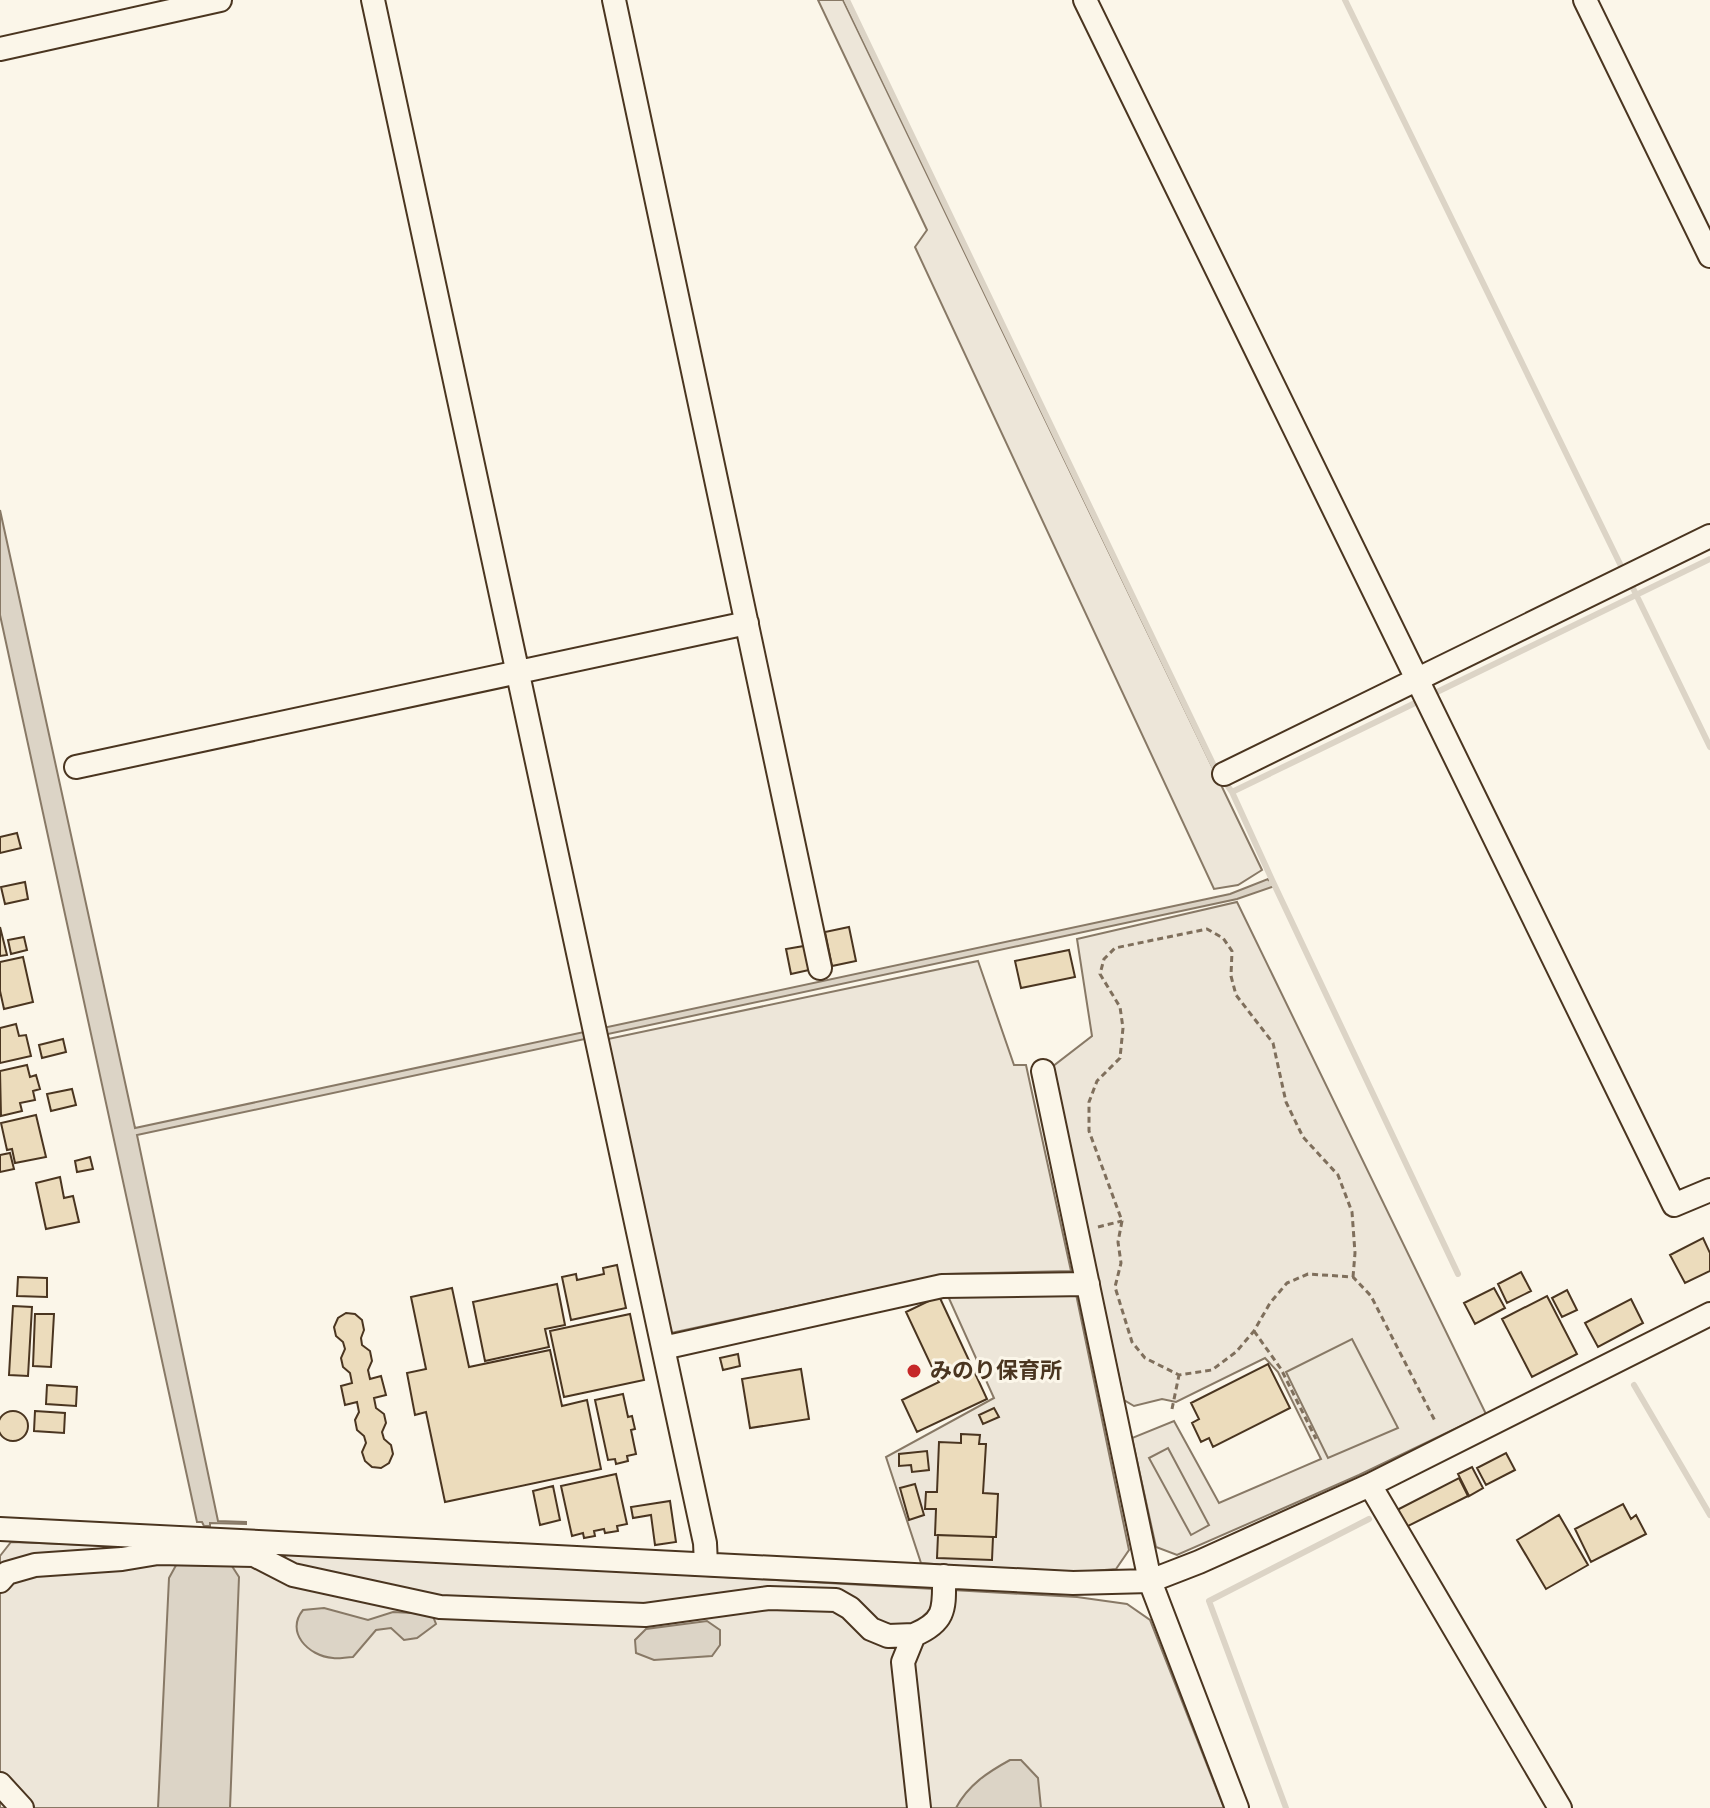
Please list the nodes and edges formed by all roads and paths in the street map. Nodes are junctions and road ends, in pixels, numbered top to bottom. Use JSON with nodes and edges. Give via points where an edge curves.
{"nodes":[{"id":1,"x":220,"y":0,"type":"edge"},
{"id":2,"x":373,"y":0,"type":"edge"},
{"id":3,"x":614,"y":0,"type":"edge"},
{"id":4,"x":1085,"y":0,"type":"edge"},
{"id":5,"x":1585,"y":0,"type":"edge"},
{"id":6,"x":0,"y":49,"type":"edge"},
{"id":7,"x":1710,"y":256,"type":"edge"},
{"id":8,"x":1710,"y":536,"type":"edge"},
{"id":9,"x":747,"y":623,"type":"junction"},
{"id":10,"x":518,"y":673,"type":"junction"},
{"id":11,"x":1418,"y":680,"type":"junction"},
{"id":12,"x":76,"y":767,"type":"dead end"},
{"id":13,"x":1224,"y":774,"type":"dead end"},
{"id":14,"x":820,"y":968,"type":"dead end"},
{"id":15,"x":1043,"y":1071,"type":"dead end"},
{"id":16,"x":1710,"y":1190,"type":"edge"},
{"id":17,"x":1122,"y":1221,"type":"junction"},
{"id":18,"x":1077,"y":1232,"type":"junction"},
{"id":19,"x":1353,"y":1277,"type":"junction"},
{"id":20,"x":1088,"y":1284,"type":"junction"},
{"id":21,"x":1710,"y":1314,"type":"edge"},
{"id":22,"x":1254,"y":1331,"type":"junction"},
{"id":23,"x":663,"y":1348,"type":"junction"},
{"id":24,"x":1179,"y":1375,"type":"junction"},
{"id":25,"x":1172,"y":1409,"type":"dead end"},
{"id":26,"x":1435,"y":1421,"type":"dead end"},
{"id":27,"x":1316,"y":1439,"type":"dead end"},
{"id":28,"x":1370,"y":1485,"type":"junction"},
{"id":29,"x":0,"y":1529,"type":"edge"},
{"id":30,"x":706,"y":1564,"type":"junction"},
{"id":31,"x":944,"y":1576,"type":"junction"},
{"id":32,"x":0,"y":1581,"type":"edge"},
{"id":33,"x":1150,"y":1581,"type":"junction"},
{"id":34,"x":914,"y":1635,"type":"junction"},
{"id":35,"x":0,"y":1784,"type":"edge"},
{"id":36,"x":22,"y":1808,"type":"edge"},
{"id":37,"x":919,"y":1808,"type":"edge"},
{"id":38,"x":1237,"y":1808,"type":"edge"},
{"id":39,"x":1560,"y":1808,"type":"edge"}],
"edges":[{"from":1,"to":6,"type":"street"},
{"from":2,"to":10,"type":"street"},
{"from":3,"to":9,"type":"street"},
{"from":4,"to":11,"type":"street"},
{"from":5,"to":7,"type":"street"},
{"from":8,"to":11,"type":"street"},
{"from":9,"to":10,"type":"street"},
{"from":9,"to":14,"type":"street"},
{"from":10,"to":12,"type":"street"},
{"from":10,"to":23,"type":"street"},
{"from":11,"to":13,"type":"street"},
{"from":11,"to":16,"type":"street","via":[[1674,1205]]},
{"from":15,"to":18,"type":"street"},
{"from":17,"to":18,"type":"path"},
{"from":17,"to":19,"type":"path","via":[[1089,1131],[1089,1102],[1097,1081],[1120,1058],[1123,1028],[1120,1007],[1100,974],[1104,959],[1115,948],[1207,929],[1232,951],[1236,995],[1273,1043],[1286,1102],[1303,1137],[1338,1175],[1352,1212]]},
{"from":17,"to":24,"type":"path","via":[[1115,1287],[1132,1342],[1145,1358]]},
{"from":18,"to":20,"type":"street"},
{"from":19,"to":22,"type":"path","via":[[1308,1274],[1287,1283]]},
{"from":19,"to":26,"type":"path","via":[[1371,1296]]},
{"from":20,"to":23,"type":"street","via":[[942,1286]]},
{"from":20,"to":33,"type":"street"},
{"from":21,"to":28,"type":"street"},
{"from":22,"to":24,"type":"path","via":[[1212,1370]]},
{"from":22,"to":27,"type":"path","via":[[1281,1369]]},
{"from":23,"to":30,"type":"street"},
{"from":24,"to":25,"type":"path"},
{"from":28,"to":33,"type":"street"},
{"from":28,"to":39,"type":"street"},
{"from":29,"to":30,"type":"street"},
{"from":30,"to":31,"type":"street"},
{"from":31,"to":33,"type":"street"},
{"from":31,"to":34,"type":"street","via":[[944,1610],[929,1628]]},
{"from":32,"to":34,"type":"street","via":[[7,1573],[35,1565],[158,1553],[254,1555],[293,1575],[440,1607],[645,1615],[769,1598],[836,1600],[871,1629],[888,1636]]},
{"from":33,"to":38,"type":"street"},
{"from":34,"to":37,"type":"street","via":[[903,1662]]},
{"from":35,"to":36,"type":"street"}]}
